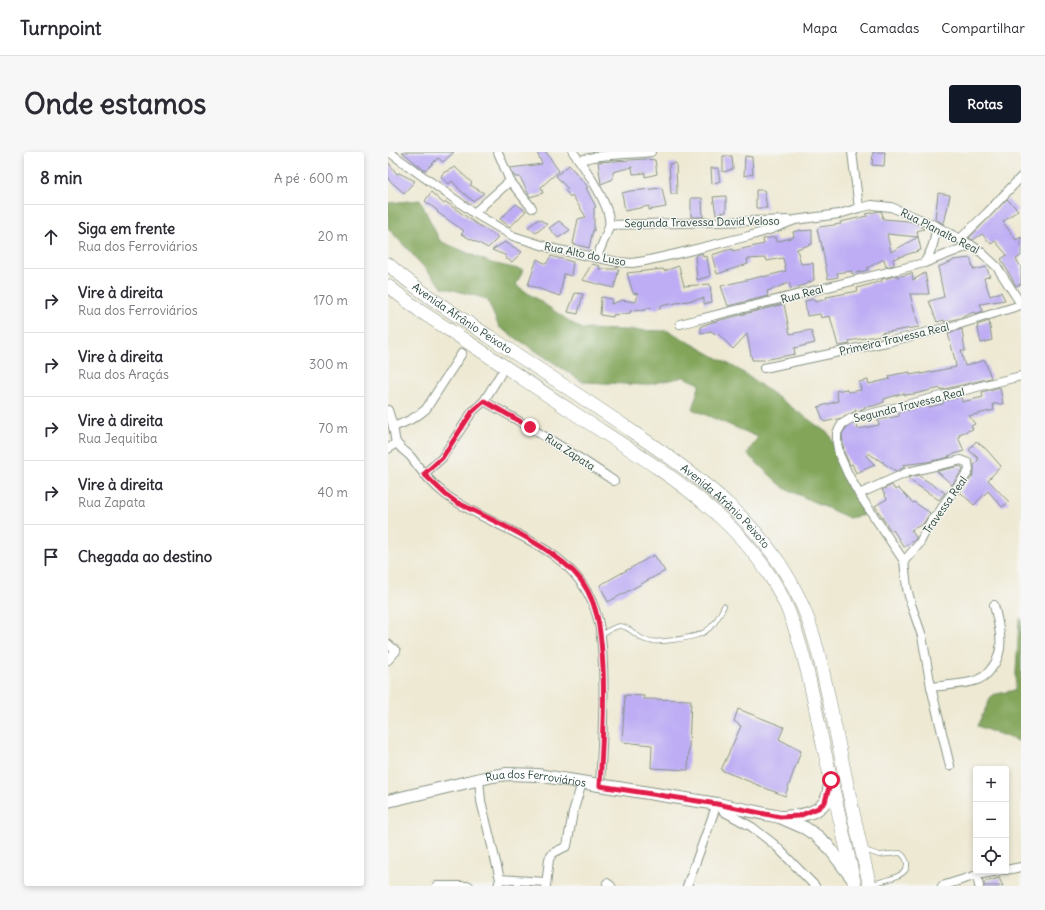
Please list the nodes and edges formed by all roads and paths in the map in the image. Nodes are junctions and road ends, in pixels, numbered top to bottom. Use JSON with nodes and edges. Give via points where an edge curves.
{"nodes":[{"id":1,"x":389,"y":152,"type":"edge"},
{"id":2,"x":498,"y":152,"type":"edge"},
{"id":3,"x":573,"y":152,"type":"edge"},
{"id":4,"x":651,"y":152,"type":"edge"},
{"id":5,"x":852,"y":152,"type":"edge"},
{"id":6,"x":580,"y":160,"type":"junction"},
{"id":7,"x":1021,"y":177,"type":"edge"},
{"id":8,"x":510,"y":181,"type":"junction"},
{"id":9,"x":532,"y":208,"type":"dead end"},
{"id":10,"x":859,"y":208,"type":"junction"},
{"id":11,"x":850,"y":211,"type":"joint"},
{"id":12,"x":474,"y":213,"type":"junction"},
{"id":13,"x":795,"y":220,"type":"junction"},
{"id":14,"x":610,"y":225,"type":"junction"},
{"id":15,"x":936,"y":226,"type":"junction"},
{"id":16,"x":960,"y":239,"type":"junction"},
{"id":17,"x":971,"y":245,"type":"junction"},
{"id":18,"x":597,"y":257,"type":"junction"},
{"id":19,"x":924,"y":263,"type":"junction"},
{"id":20,"x":388,"y":264,"type":"edge"},
{"id":21,"x":388,"y":286,"type":"edge"},
{"id":22,"x":1021,"y":304,"type":"edge"},
{"id":23,"x":680,"y":324,"type":"dead end"},
{"id":24,"x":462,"y":353,"type":"dead end"},
{"id":25,"x":764,"y":368,"type":"dead end"},
{"id":26,"x":500,"y":375,"type":"dead end"},
{"id":27,"x":1021,"y":376,"type":"edge"},
{"id":28,"x":484,"y":401,"type":"junction"},
{"id":29,"x":388,"y":410,"type":"edge"},
{"id":30,"x":393,"y":427,"type":"junction"},
{"id":31,"x":396,"y":443,"type":"junction"},
{"id":32,"x":388,"y":449,"type":"edge"},
{"id":33,"x":424,"y":474,"type":"junction"},
{"id":34,"x":614,"y":481,"type":"dead end"},
{"id":35,"x":859,"y":494,"type":"junction"},
{"id":36,"x":904,"y":561,"type":"junction"},
{"id":37,"x":994,"y":605,"type":"dead end"},
{"id":38,"x":724,"y":606,"type":"dead end"},
{"id":39,"x":601,"y":635,"type":"junction"},
{"id":40,"x":388,"y":644,"type":"edge"},
{"id":41,"x":388,"y":660,"type":"edge"},
{"id":42,"x":931,"y":687,"type":"junction"},
{"id":43,"x":950,"y":766,"type":"dead end"},
{"id":44,"x":479,"y":779,"type":"junction"},
{"id":45,"x":831,"y":780,"type":"junction"},
{"id":46,"x":582,"y":783,"type":"junction"},
{"id":47,"x":600,"y":786,"type":"junction"},
{"id":48,"x":388,"y":801,"type":"edge"},
{"id":49,"x":719,"y":804,"type":"junction"},
{"id":50,"x":780,"y":817,"type":"junction"},
{"id":51,"x":860,"y":848,"type":"junction"},
{"id":52,"x":1021,"y":867,"type":"edge"},
{"id":53,"x":1009,"y":869,"type":"edge"},
{"id":54,"x":982,"y":874,"type":"edge"},
{"id":55,"x":977,"y":875,"type":"junction"},
{"id":56,"x":499,"y":882,"type":"edge"},
{"id":57,"x":854,"y":883,"type":"edge"},
{"id":58,"x":546,"y":884,"type":"edge"},
{"id":59,"x":869,"y":885,"type":"edge"},
{"id":60,"x":438,"y":886,"type":"edge"},
{"id":61,"x":469,"y":886,"type":"edge"},
{"id":62,"x":687,"y":886,"type":"edge"},
{"id":63,"x":815,"y":886,"type":"edge"},
{"id":64,"x":942,"y":886,"type":"edge"},
{"id":65,"x":980,"y":886,"type":"edge"}],
"edges":[{"from":1,"to":12,"type":"street","name":"Rua Alto do Luso"},
{"from":2,"to":8,"type":"street"},
{"from":3,"to":6,"type":"street"},
{"from":4,"to":6,"type":"street","via":[[606,154]]},
{"from":5,"to":10,"type":"street"},
{"from":6,"to":14,"type":"street","via":[[605,205]]},
{"from":7,"to":16,"type":"street"},
{"from":8,"to":9,"type":"street"},
{"from":8,"to":12,"type":"street"},
{"from":10,"to":11,"type":"street","name":"Rua Planalto Real"},
{"from":10,"to":15,"type":"street","name":"Rua Planalto Real","via":[[872,205],[891,207]]},
{"from":11,"to":13,"type":"street","name":"Rua Alto do Luso"},
{"from":12,"to":18,"type":"street","name":"Rua Alto do Luso","via":[[518,238],[554,249]]},
{"from":13,"to":14,"type":"street","name":"Segunda Travessa David Veloso"},
{"from":13,"to":18,"type":"street","name":"Rua Alto do Luso","via":[[749,236],[645,261],[618,262]]},
{"from":14,"to":18,"type":"street"},
{"from":15,"to":16,"type":"street","name":"Rua Planalto Real"},
{"from":15,"to":19,"type":"street","via":[[935,240]]},
{"from":16,"to":17,"type":"street","name":"Rua Planalto Real"},
{"from":17,"to":19,"type":"street","name":"Rua Real"},
{"from":17,"to":22,"type":"street","name":"Rua Planalto Real","via":[[997,267]]},
{"from":19,"to":23,"type":"street","name":"Rua Real"},
{"from":20,"to":51,"type":"main road","name":"Avenida Afrânio Peixoto","via":[[424,293],[671,457],[714,491],[756,532],[789,578],[805,611],[824,677]]},
{"from":21,"to":45,"type":"main road","name":"Avenida Afrânio Peixoto","via":[[420,311],[681,484],[743,541],[774,583],[796,632],[804,655]]},
{"from":22,"to":25,"type":"street","name":"Primeira Travessa Real","via":[[891,341]]},
{"from":24,"to":30,"type":"street","via":[[426,409],[412,420]]},
{"from":26,"to":28,"type":"street"},
{"from":27,"to":35,"type":"street","name":"Segunda Travessa Real","via":[[850,419],[842,424],[837,443],[839,454]]},
{"from":28,"to":33,"type":"street","via":[[472,412],[442,458]]},
{"from":28,"to":34,"type":"street","name":"Rua Zapata","via":[[545,436]]},
{"from":29,"to":30,"type":"street"},
{"from":30,"to":31,"type":"street"},
{"from":31,"to":32,"type":"street"},
{"from":31,"to":33,"type":"street"},
{"from":33,"to":39,"type":"street","via":[[456,502],[549,552],[574,572],[592,602],[598,616]]},
{"from":35,"to":36,"type":"street","name":"Segunda Travessa Real"},
{"from":35,"to":36,"type":"street","name":"Travessa Real","via":[[916,470],[961,460],[968,463],[967,474],[932,519],[919,544]]},
{"from":36,"to":42,"type":"street","name":"Segunda Travessa Real","via":[[907,588],[922,636]]},
{"from":37,"to":42,"type":"street","via":[[1001,643],[995,664],[978,680]]},
{"from":38,"to":39,"type":"lane","via":[[713,625],[693,637],[657,642],[646,640],[619,626]]},
{"from":39,"to":47,"type":"street","via":[[604,704]]},
{"from":40,"to":41,"type":"street","via":[[396,650]]},
{"from":42,"to":43,"type":"street","name":"Segunda Travessa Real"},
{"from":44,"to":46,"type":"main road","name":"Rua dos Ferroviários","via":[[522,774]]},
{"from":44,"to":48,"type":"main road","name":"Rua dos Ferroviários"},
{"from":44,"to":56,"type":"street","via":[[481,801]]},
{"from":45,"to":50,"type":"main road","name":"Rua dos Ferroviários","via":[[825,802],[818,808],[799,816]]},
{"from":45,"to":57,"type":"main road","name":"Avenida Afrânio Peixoto"},
{"from":46,"to":47,"type":"main road","name":"Rua dos Ferroviários"},
{"from":46,"to":58,"type":"street","via":[[565,847],[553,853],[549,859]]},
{"from":47,"to":49,"type":"main road","name":"Rua dos Ferroviários"},
{"from":49,"to":50,"type":"main road","name":"Rua dos Ferroviários"},
{"from":49,"to":62,"type":"street"},
{"from":49,"to":63,"type":"street","via":[[723,811],[752,827],[775,845]]},
{"from":50,"to":57,"type":"main road","name":"Rua dos Ferroviários","via":[[817,836],[827,845]]},
{"from":51,"to":59,"type":"main road","name":"Avenida Afrânio Peixoto"},
{"from":51,"to":59,"type":"lane","via":[[879,856],[900,853],[907,863],[903,874]]},
{"from":52,"to":53,"type":"street"},
{"from":54,"to":55,"type":"street"},
{"from":55,"to":64,"type":"street"},
{"from":55,"to":65,"type":"street"},
{"from":56,"to":58,"type":"street"},
{"from":60,"to":61,"type":"street"}]}
